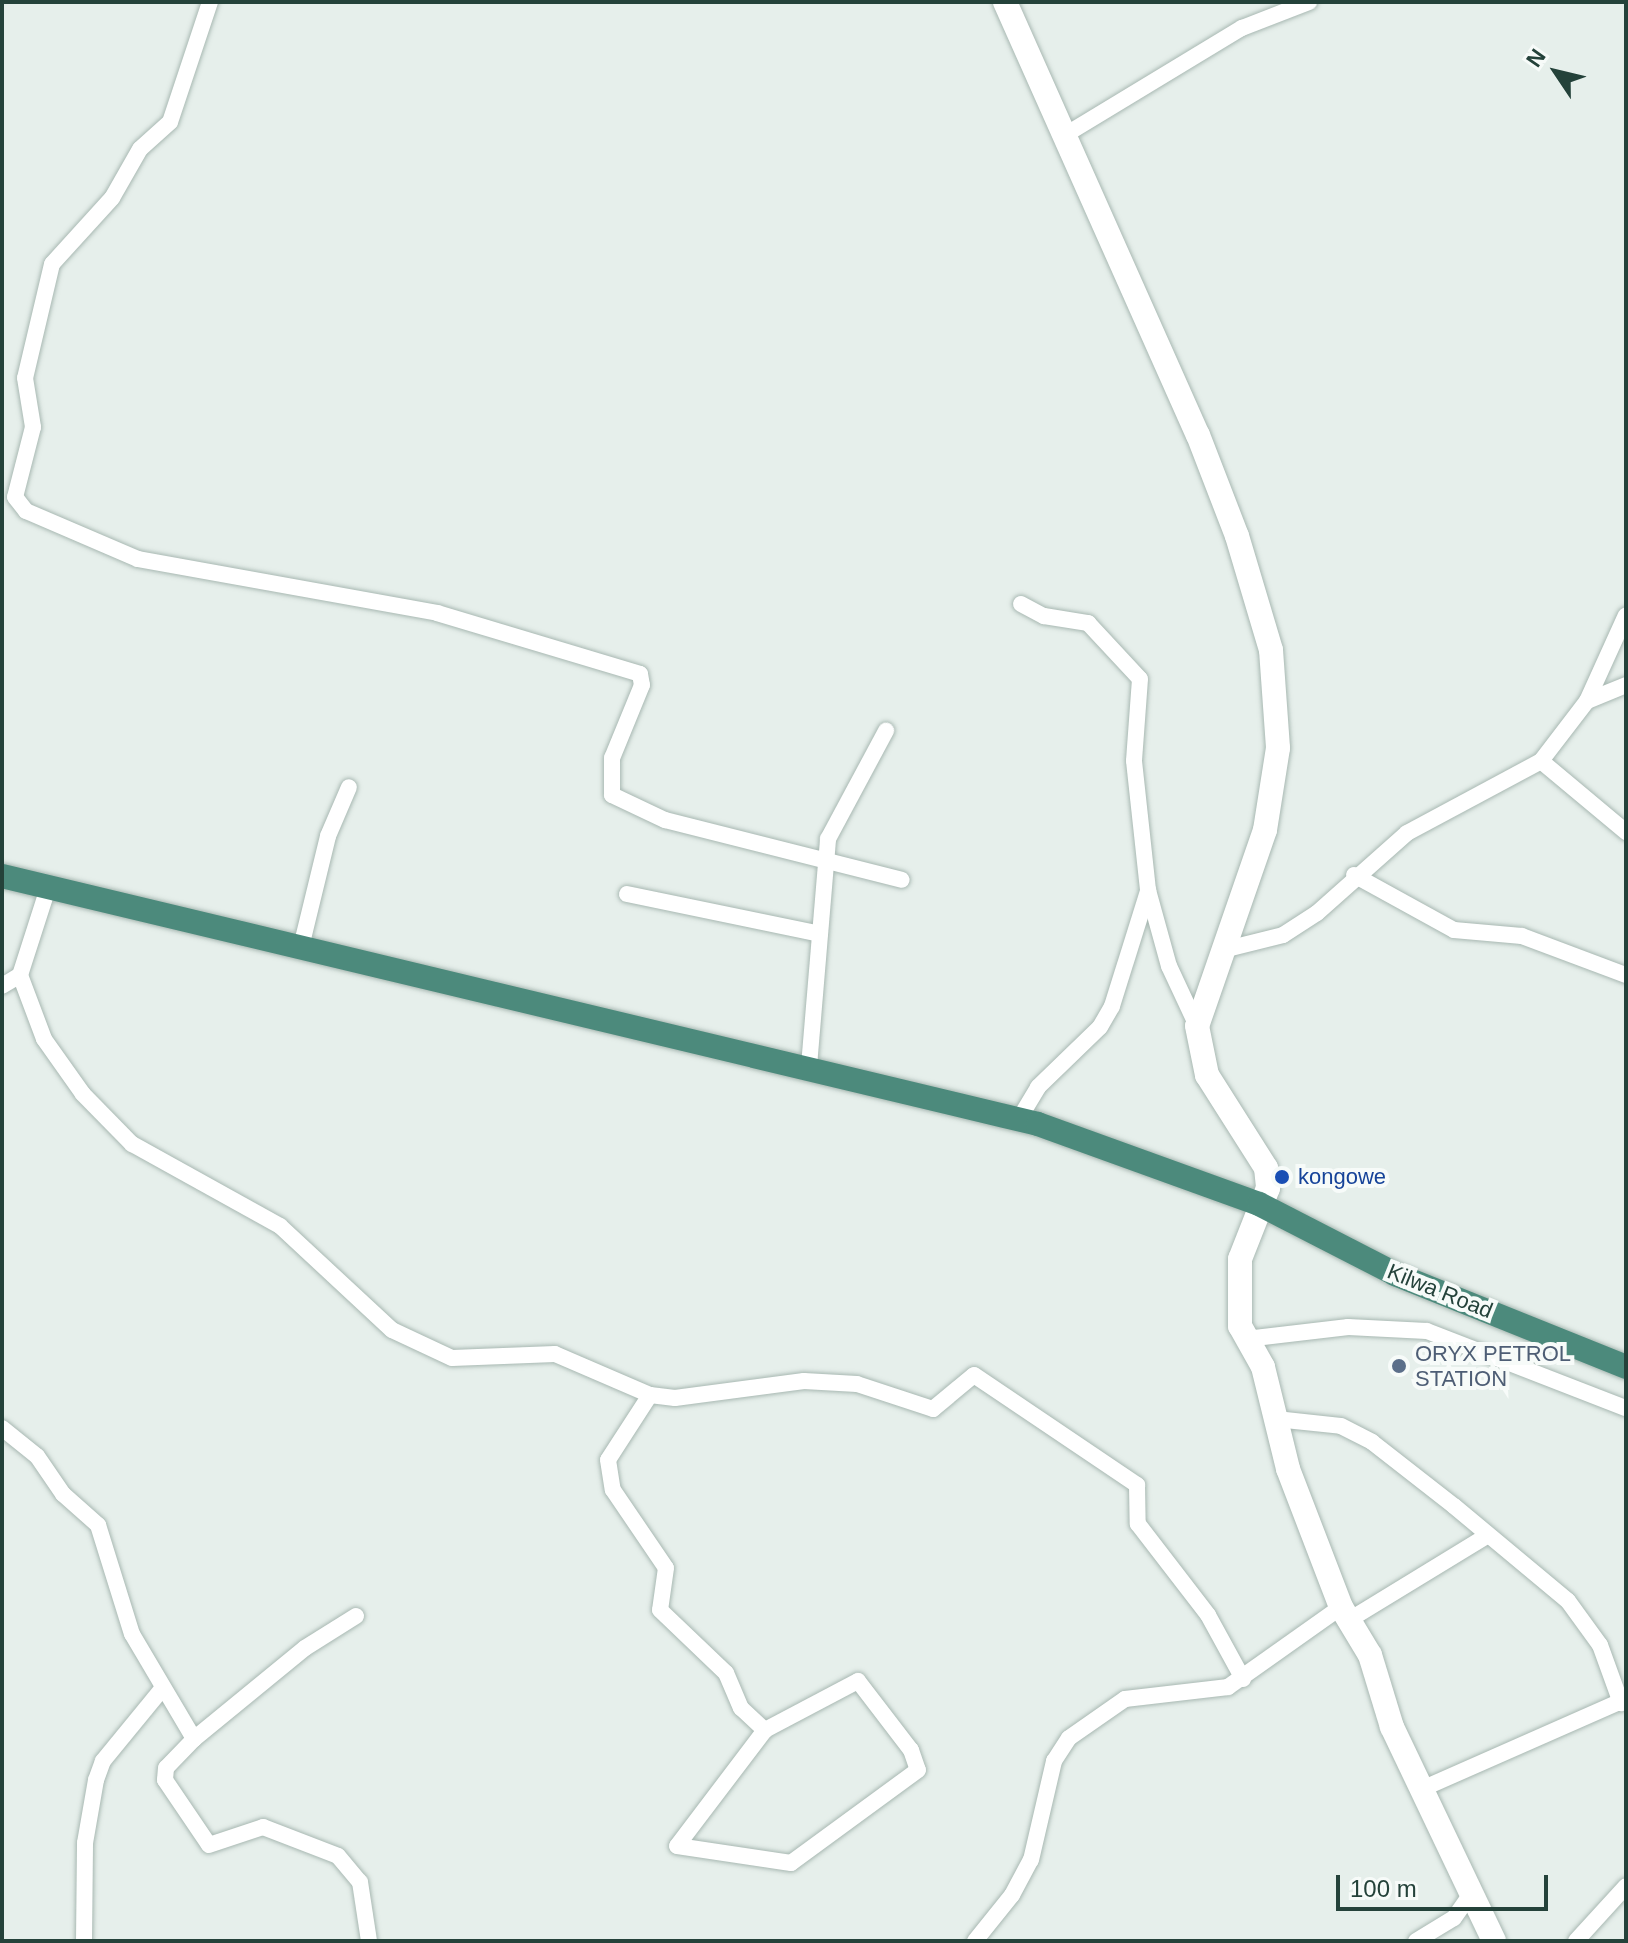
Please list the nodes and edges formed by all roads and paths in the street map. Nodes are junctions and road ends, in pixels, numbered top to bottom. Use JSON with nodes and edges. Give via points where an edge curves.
{"nodes":[{"id":1,"x":210,"y":2,"type":"edge"},
{"id":2,"x":1005,"y":2,"type":"edge"},
{"id":3,"x":1309,"y":2,"type":"edge"},
{"id":4,"x":1065,"y":135,"type":"junction"},
{"id":5,"x":1021,"y":604,"type":"dead end"},
{"id":6,"x":1626,"y":615,"type":"edge"},
{"id":7,"x":1626,"y":685,"type":"edge"},
{"id":8,"x":1587,"y":701,"type":"junction"},
{"id":9,"x":886,"y":731,"type":"dead end"},
{"id":10,"x":1541,"y":761,"type":"junction"},
{"id":11,"x":349,"y":787,"type":"dead end"},
{"id":12,"x":1626,"y":832,"type":"edge"},
{"id":13,"x":824,"y":864,"type":"junction"},
{"id":14,"x":1354,"y":875,"type":"junction"},
{"id":15,"x":2,"y":876,"type":"edge"},
{"id":16,"x":902,"y":880,"type":"dead end"},
{"id":17,"x":48,"y":888,"type":"junction"},
{"id":18,"x":1148,"y":890,"type":"junction"},
{"id":19,"x":627,"y":894,"type":"dead end"},
{"id":20,"x":820,"y":934,"type":"junction"},
{"id":21,"x":301,"y":947,"type":"junction"},
{"id":22,"x":1227,"y":949,"type":"junction"},
{"id":23,"x":20,"y":975,"type":"junction"},
{"id":24,"x":1626,"y":975,"type":"edge"},
{"id":25,"x":2,"y":986,"type":"edge"},
{"id":26,"x":1197,"y":1026,"type":"junction"},
{"id":27,"x":809,"y":1066,"type":"junction"},
{"id":28,"x":1019,"y":1119,"type":"junction"},
{"id":29,"x":1259,"y":1204,"type":"junction"},
{"id":30,"x":1246,"y":1339,"type":"junction"},
{"id":31,"x":1626,"y":1367,"type":"edge"},
{"id":32,"x":650,"y":1395,"type":"junction"},
{"id":33,"x":1626,"y":1408,"type":"edge"},
{"id":34,"x":1276,"y":1419,"type":"junction"},
{"id":35,"x":2,"y":1428,"type":"edge"},
{"id":36,"x":1485,"y":1537,"type":"junction"},
{"id":37,"x":1345,"y":1614,"type":"junction"},
{"id":38,"x":356,"y":1616,"type":"dead end"},
{"id":39,"x":1243,"y":1679,"type":"junction"},
{"id":40,"x":162,"y":1689,"type":"junction"},
{"id":41,"x":1624,"y":1701,"type":"edge"},
{"id":42,"x":765,"y":1730,"type":"junction"},
{"id":43,"x":194,"y":1739,"type":"junction"},
{"id":44,"x":1424,"y":1788,"type":"junction"},
{"id":45,"x":1626,"y":1886,"type":"edge"},
{"id":46,"x":1471,"y":1894,"type":"junction"},
{"id":47,"x":84,"y":1941,"type":"edge"},
{"id":48,"x":369,"y":1941,"type":"edge"},
{"id":49,"x":975,"y":1941,"type":"edge"},
{"id":50,"x":1416,"y":1941,"type":"edge"},
{"id":51,"x":1494,"y":1941,"type":"edge"},
{"id":52,"x":1576,"y":1941,"type":"edge"}],
"edges":[{"from":1,"to":13,"type":"street","via":[[170,122],[140,149],[112,198],[52,264],[25,378],[33,427],[17,470],[15,497],[26,511],[138,559],[437,613],[640,674],[642,685],[612,758],[612,795],[665,820]]},
{"from":2,"to":4,"type":"main road"},
{"from":3,"to":4,"type":"street","via":[[1242,28]]},
{"from":4,"to":22,"type":"main road","via":[[1237,536],[1277,688],[1278,748],[1265,830]]},
{"from":5,"to":18,"type":"street","via":[[1044,616],[1088,623],[1136,669],[1143,698],[1134,761]]},
{"from":6,"to":8,"type":"street"},
{"from":7,"to":8,"type":"street"},
{"from":8,"to":10,"type":"street"},
{"from":9,"to":13,"type":"street","via":[[836,815]]},
{"from":10,"to":12,"type":"street"},
{"from":10,"to":14,"type":"street","via":[[1407,833]]},
{"from":11,"to":21,"type":"street","via":[[328,836]]},
{"from":13,"to":16,"type":"street"},
{"from":13,"to":20,"type":"street"},
{"from":14,"to":22,"type":"street","via":[[1317,913],[1283,935]]},
{"from":14,"to":24,"type":"street","via":[[1454,930],[1522,936]]},
{"from":15,"to":17,"type":"highway","name":"Kilwa Road"},
{"from":17,"to":21,"type":"highway","name":"Kilwa Road"},
{"from":17,"to":23,"type":"street"},
{"from":18,"to":26,"type":"street","via":[[1169,966]]},
{"from":18,"to":28,"type":"street","via":[[1112,1006],[1100,1027],[1038,1087]]},
{"from":19,"to":20,"type":"street"},
{"from":20,"to":27,"type":"street"},
{"from":21,"to":27,"type":"highway","name":"Kilwa Road"},
{"from":22,"to":26,"type":"main road"},
{"from":23,"to":25,"type":"street"},
{"from":23,"to":32,"type":"street","via":[[44,1039],[106,1124],[280,1226],[392,1330],[452,1358],[555,1354]]},
{"from":26,"to":29,"type":"main road","via":[[1207,1075],[1266,1168],[1268,1188]]},
{"from":27,"to":28,"type":"highway","name":"Kilwa Road"},
{"from":28,"to":29,"type":"highway","name":"Kilwa Road"},
{"from":29,"to":30,"type":"main road","via":[[1237,1286]]},
{"from":29,"to":31,"type":"highway","name":"Kilwa Road","via":[[1395,1274]]},
{"from":30,"to":33,"type":"street","via":[[1348,1327],[1427,1331]]},
{"from":30,"to":34,"type":"main road","via":[[1260,1358]]},
{"from":32,"to":39,"type":"street","via":[[675,1398],[804,1381],[857,1384],[933,1409],[974,1375],[1137,1485],[1138,1524],[1208,1615]]},
{"from":32,"to":42,"type":"street","via":[[614,1447],[608,1476],[621,1507],[666,1568],[660,1610],[726,1673],[741,1708]]},
{"from":34,"to":36,"type":"street","via":[[1341,1426],[1372,1442]]},
{"from":34,"to":37,"type":"main road","via":[[1288,1469]]},
{"from":35,"to":40,"type":"street","via":[[37,1456],[63,1494],[98,1525],[132,1634]]},
{"from":36,"to":37,"type":"street"},
{"from":36,"to":41,"type":"street","via":[[1575,1610],[1600,1645]]},
{"from":37,"to":39,"type":"street"},
{"from":37,"to":44,"type":"main road","via":[[1370,1655],[1392,1727]]},
{"from":38,"to":43,"type":"street","via":[[305,1648]]},
{"from":39,"to":49,"type":"street","via":[[1199,1693],[1162,1691],[1125,1699],[1069,1738],[1054,1761],[1031,1860],[1012,1895]]},
{"from":40,"to":43,"type":"street"},
{"from":40,"to":47,"type":"street","via":[[103,1761],[96,1780],[85,1843]]},
{"from":41,"to":44,"type":"street"},
{"from":42,"to":42,"type":"street","via":[[858,1681],[911,1750],[918,1770],[791,1863],[677,1846]]},
{"from":43,"to":48,"type":"street","via":[[166,1768],[165,1780],[201,1838],[218,1847],[263,1827],[338,1856],[360,1882]]},
{"from":44,"to":46,"type":"main road"},
{"from":45,"to":52,"type":"street"},
{"from":46,"to":50,"type":"street","via":[[1454,1918]]},
{"from":46,"to":51,"type":"main road"}]}
